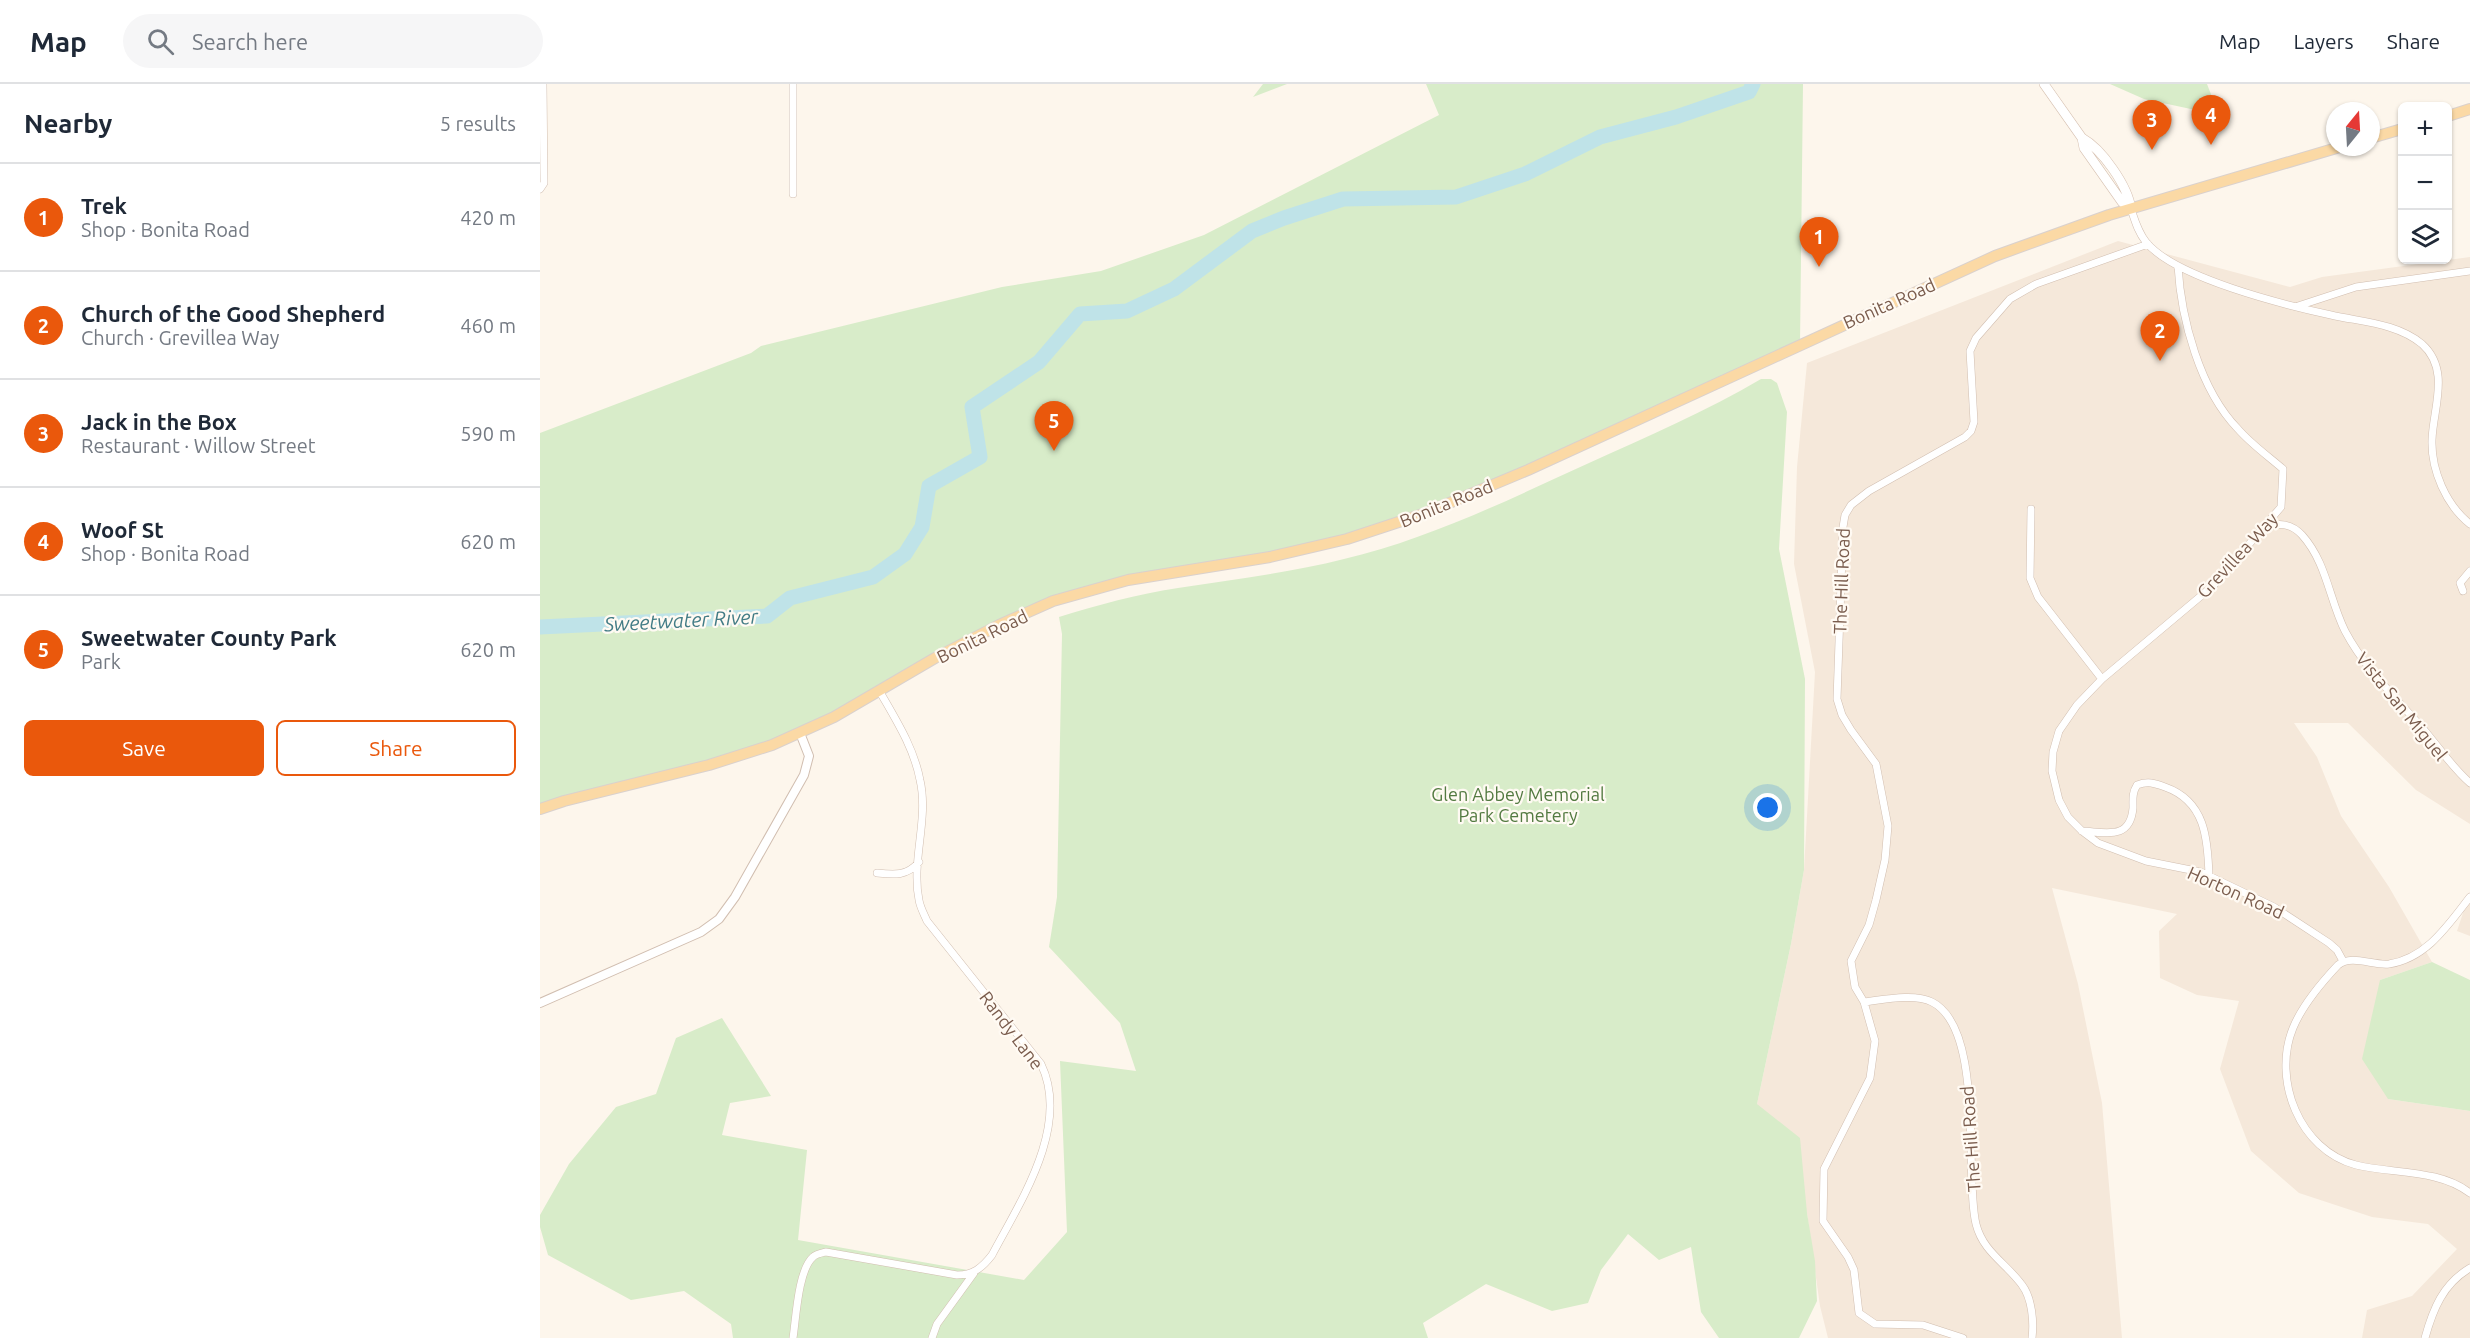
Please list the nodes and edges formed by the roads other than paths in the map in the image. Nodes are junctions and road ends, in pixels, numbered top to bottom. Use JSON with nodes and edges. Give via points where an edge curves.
{"nodes":[{"id":1,"x":543,"y":84,"type":"edge"},
{"id":2,"x":793,"y":84,"type":"edge"},
{"id":3,"x":2044,"y":84,"type":"edge"},
{"id":4,"x":2470,"y":109,"type":"edge"},
{"id":5,"x":2452,"y":115,"type":"edge"},
{"id":6,"x":2398,"y":130,"type":"edge"},
{"id":7,"x":2380,"y":135,"type":"edge"},
{"id":8,"x":2326,"y":151,"type":"edge"},
{"id":9,"x":542,"y":186,"type":"edge"},
{"id":10,"x":793,"y":194,"type":"dead end"},
{"id":11,"x":2131,"y":209,"type":"junction"},
{"id":12,"x":2148,"y":244,"type":"junction"},
{"id":13,"x":2178,"y":266,"type":"junction"},
{"id":14,"x":2470,"y":271,"type":"edge"},
{"id":15,"x":2298,"y":306,"type":"junction"},
{"id":16,"x":2031,"y":509,"type":"dead end"},
{"id":17,"x":2470,"y":524,"type":"edge"},
{"id":18,"x":2260,"y":532,"type":"junction"},
{"id":19,"x":2470,"y":571,"type":"edge"},
{"id":20,"x":2463,"y":591,"type":"dead end"},
{"id":21,"x":2102,"y":679,"type":"junction"},
{"id":22,"x":880,"y":692,"type":"junction"},
{"id":23,"x":800,"y":733,"type":"junction"},
{"id":24,"x":2470,"y":783,"type":"edge"},
{"id":25,"x":540,"y":809,"type":"edge"},
{"id":26,"x":2082,"y":831,"type":"junction"},
{"id":27,"x":919,"y":862,"type":"junction"},
{"id":28,"x":877,"y":873,"type":"dead end"},
{"id":29,"x":2209,"y":877,"type":"junction"},
{"id":30,"x":2470,"y":897,"type":"edge"},
{"id":31,"x":2343,"y":961,"type":"junction"},
{"id":32,"x":1864,"y":1002,"type":"junction"},
{"id":33,"x":540,"y":1004,"type":"edge"},
{"id":34,"x":2470,"y":1193,"type":"edge"},
{"id":35,"x":2470,"y":1268,"type":"edge"},
{"id":36,"x":976,"y":1270,"type":"junction"},
{"id":37,"x":793,"y":1338,"type":"edge"},
{"id":38,"x":932,"y":1338,"type":"edge"},
{"id":39,"x":1963,"y":1338,"type":"edge"},
{"id":40,"x":2032,"y":1338,"type":"edge"},
{"id":41,"x":2425,"y":1338,"type":"edge"}],
"edges":[{"from":1,"to":9,"type":"street"},
{"from":2,"to":10,"type":"street"},
{"from":3,"to":11,"type":"main road","via":[[2082,138],[2084,148]]},
{"from":4,"to":5,"type":"main road"},
{"from":6,"to":7,"type":"main road"},
{"from":8,"to":11,"type":"main road","name":"Bonita Road"},
{"from":11,"to":12,"type":"street","via":[[2136,227]]},
{"from":11,"to":22,"type":"main road","name":"Bonita Road","via":[[1995,256],[1528,470],[1423,514],[1347,539],[1270,557],[1128,580],[1053,602],[935,658]]},
{"from":12,"to":13,"type":"street"},
{"from":12,"to":32,"type":"street","name":"The Hill Road","via":[[2036,284],[2010,299],[1976,338],[1970,351],[1974,422],[1971,431],[1869,491],[1845,515],[1837,699],[1846,723],[1876,764],[1888,826],[1876,900],[1869,925],[1851,961],[1855,987]]},
{"from":13,"to":15,"type":"street","via":[[2254,296]]},
{"from":13,"to":18,"type":"street","name":"Grevillea Way","via":[[2184,315],[2196,359],[2238,430],[2283,469],[2281,507]]},
{"from":14,"to":15,"type":"street","via":[[2356,287]]},
{"from":15,"to":17,"type":"street","via":[[2372,321],[2422,345],[2434,362],[2439,385],[2433,457],[2449,503]]},
{"from":16,"to":21,"type":"street","via":[[2030,578],[2037,597]]},
{"from":18,"to":21,"type":"street","name":"Grevillea Way","via":[[2214,585]]},
{"from":18,"to":24,"type":"street","name":"Vista San Miguel","via":[[2271,525],[2287,524],[2300,533],[2322,566],[2343,628],[2358,654]]},
{"from":19,"to":20,"type":"street","via":[[2460,583]]},
{"from":21,"to":26,"type":"street","name":"Horton Road","via":[[2064,722],[2053,752],[2052,771],[2059,800]]},
{"from":22,"to":23,"type":"main road","name":"Bonita Road"},
{"from":22,"to":27,"type":"street","name":"Randy Lane","via":[[910,746],[921,781]]},
{"from":23,"to":25,"type":"main road","name":"Bonita Road","via":[[730,760]]},
{"from":23,"to":33,"type":"street","via":[[808,756],[804,775],[719,919],[701,932]]},
{"from":26,"to":29,"type":"street","name":"Horton Road","via":[[2098,843],[2130,856],[2191,869]]},
{"from":26,"to":29,"type":"street","via":[[2119,832],[2126,828],[2134,790],[2138,785],[2155,783],[2183,794],[2197,810]]},
{"from":27,"to":28,"type":"street","via":[[912,870],[898,875]]},
{"from":27,"to":36,"type":"street","name":"Randy Lane","via":[[918,895],[927,921],[1041,1064],[1048,1088],[1045,1148],[1038,1169],[992,1255]]},
{"from":29,"to":31,"type":"street","name":"Horton Road","via":[[2285,913],[2329,943]]},
{"from":30,"to":31,"type":"street","via":[[2442,933],[2420,953],[2388,964]]},
{"from":31,"to":34,"type":"street","via":[[2298,1019],[2290,1038],[2286,1080],[2301,1122],[2316,1140],[2344,1160],[2445,1180]]},
{"from":32,"to":39,"type":"street","name":"The Hill Road","via":[[1875,1041],[1870,1078],[1824,1169],[1823,1221],[1854,1270],[1859,1313],[1875,1324],[1923,1325]]},
{"from":32,"to":40,"type":"street","name":"The Hill Road","via":[[1903,997],[1931,1001],[1949,1016],[1965,1062],[1975,1222],[1981,1242],[2023,1286],[2030,1307]]},
{"from":35,"to":41,"type":"street","via":[[2442,1292]]},
{"from":36,"to":37,"type":"street","via":[[957,1275],[826,1252],[814,1256],[802,1283]]},
{"from":36,"to":38,"type":"street","name":"Randy Lane","via":[[937,1324]]}]}
